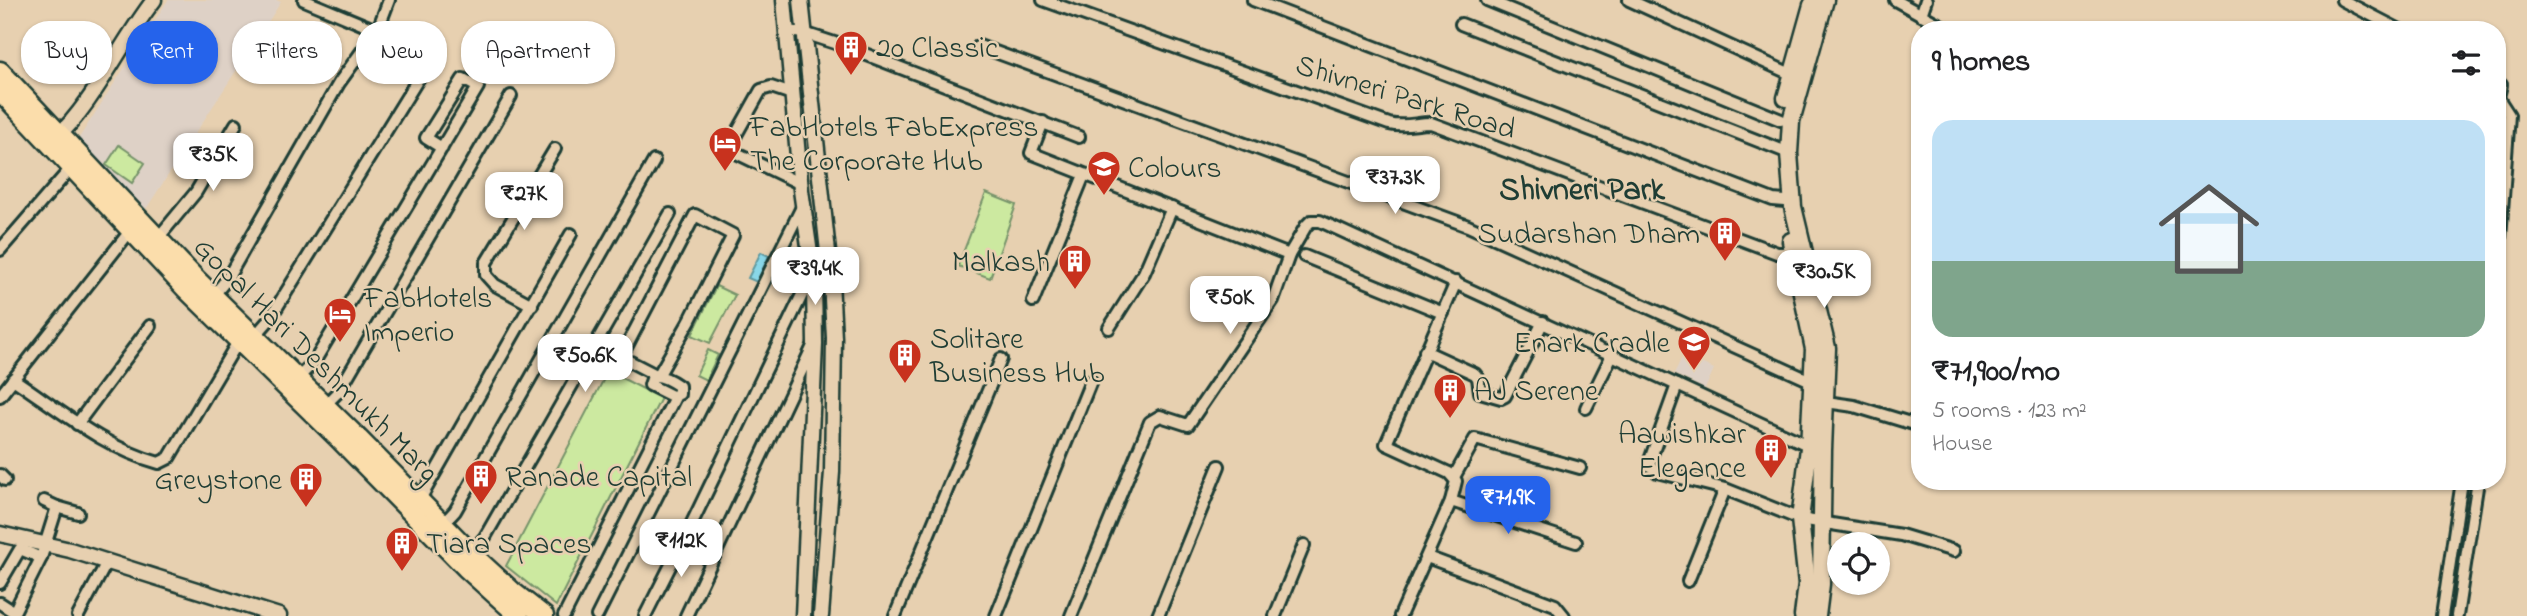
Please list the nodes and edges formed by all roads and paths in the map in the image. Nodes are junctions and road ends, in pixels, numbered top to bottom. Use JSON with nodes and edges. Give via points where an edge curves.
{"nodes":[{"id":1,"x":154,"y":0,"type":"edge"},
{"id":2,"x":304,"y":0,"type":"edge"},
{"id":3,"x":388,"y":0,"type":"edge"},
{"id":4,"x":784,"y":0,"type":"edge"},
{"id":5,"x":801,"y":0,"type":"edge"},
{"id":6,"x":1044,"y":0,"type":"edge"},
{"id":7,"x":1253,"y":0,"type":"edge"},
{"id":8,"x":1487,"y":0,"type":"edge"},
{"id":9,"x":1629,"y":0,"type":"edge"},
{"id":10,"x":1813,"y":0,"type":"edge"},
{"id":11,"x":1825,"y":0,"type":"edge"},
{"id":12,"x":1895,"y":0,"type":"edge"},
{"id":13,"x":1926,"y":0,"type":"edge"},
{"id":14,"x":2342,"y":0,"type":"edge"},
{"id":15,"x":1921,"y":15,"type":"junction"},
{"id":16,"x":357,"y":21,"type":"edge"},
{"id":17,"x":380,"y":21,"type":"edge"},
{"id":18,"x":1932,"y":21,"type":"edge"},
{"id":19,"x":2383,"y":21,"type":"edge"},
{"id":20,"x":1461,"y":24,"type":"dead end"},
{"id":21,"x":786,"y":31,"type":"junction"},
{"id":22,"x":804,"y":33,"type":"junction"},
{"id":23,"x":979,"y":46,"type":"dead end"},
{"id":24,"x":356,"y":59,"type":"edge"},
{"id":25,"x":0,"y":71,"type":"edge"},
{"id":26,"x":1793,"y":75,"type":"junction"},
{"id":27,"x":415,"y":84,"type":"edge"},
{"id":28,"x":0,"y":91,"type":"edge"},
{"id":29,"x":792,"y":94,"type":"junction"},
{"id":30,"x":511,"y":96,"type":"dead end"},
{"id":31,"x":2506,"y":111,"type":"edge"},
{"id":32,"x":1781,"y":120,"type":"junction"},
{"id":33,"x":1043,"y":122,"type":"junction"},
{"id":34,"x":236,"y":124,"type":"dead end"},
{"id":35,"x":1079,"y":137,"type":"dead end"},
{"id":36,"x":56,"y":139,"type":"junction"},
{"id":37,"x":442,"y":148,"type":"junction"},
{"id":38,"x":555,"y":149,"type":"dead end"},
{"id":39,"x":1784,"y":151,"type":"junction"},
{"id":40,"x":2506,"y":156,"type":"edge"},
{"id":41,"x":654,"y":161,"type":"dead end"},
{"id":42,"x":72,"y":166,"type":"junction"},
{"id":43,"x":1084,"y":175,"type":"junction"},
{"id":44,"x":801,"y":184,"type":"junction"},
{"id":45,"x":1785,"y":201,"type":"junction"},
{"id":46,"x":803,"y":205,"type":"junction"},
{"id":47,"x":1172,"y":208,"type":"junction"},
{"id":48,"x":670,"y":214,"type":"dead end"},
{"id":49,"x":131,"y":230,"type":"junction"},
{"id":50,"x":571,"y":234,"type":"dead end"},
{"id":51,"x":158,"y":239,"type":"junction"},
{"id":52,"x":0,"y":250,"type":"edge"},
{"id":53,"x":1793,"y":253,"type":"junction"},
{"id":54,"x":1289,"y":255,"type":"junction"},
{"id":55,"x":1304,"y":256,"type":"dead end"},
{"id":56,"x":812,"y":274,"type":"junction"},
{"id":57,"x":1456,"y":282,"type":"junction"},
{"id":58,"x":212,"y":296,"type":"junction"},
{"id":59,"x":1033,"y":301,"type":"dead end"},
{"id":60,"x":532,"y":305,"type":"junction"},
{"id":61,"x":1443,"y":313,"type":"junction"},
{"id":62,"x":1543,"y":322,"type":"junction"},
{"id":63,"x":150,"y":326,"type":"dead end"},
{"id":64,"x":1109,"y":328,"type":"dead end"},
{"id":65,"x":247,"y":338,"type":"junction"},
{"id":66,"x":815,"y":344,"type":"junction"},
{"id":67,"x":1425,"y":351,"type":"junction"},
{"id":68,"x":1612,"y":355,"type":"junction"},
{"id":69,"x":1001,"y":359,"type":"dead end"},
{"id":70,"x":658,"y":376,"type":"junction"},
{"id":71,"x":298,"y":378,"type":"junction"},
{"id":72,"x":13,"y":379,"type":"junction"},
{"id":73,"x":1091,"y":381,"type":"dead end"},
{"id":74,"x":1813,"y":382,"type":"junction"},
{"id":75,"x":1677,"y":385,"type":"junction"},
{"id":76,"x":0,"y":396,"type":"edge"},
{"id":77,"x":1826,"y":402,"type":"junction"},
{"id":78,"x":325,"y":405,"type":"junction"},
{"id":79,"x":1586,"y":408,"type":"dead end"},
{"id":80,"x":1911,"y":423,"type":"edge"},
{"id":81,"x":77,"y":424,"type":"junction"},
{"id":82,"x":1816,"y":449,"type":"junction"},
{"id":83,"x":1219,"y":466,"type":"dead end"},
{"id":84,"x":1580,"y":468,"type":"dead end"},
{"id":85,"x":1454,"y":477,"type":"junction"},
{"id":86,"x":1725,"y":489,"type":"junction"},
{"id":87,"x":2461,"y":490,"type":"edge"},
{"id":88,"x":2477,"y":490,"type":"edge"},
{"id":89,"x":44,"y":501,"type":"dead end"},
{"id":90,"x":419,"y":501,"type":"junction"},
{"id":91,"x":1451,"y":501,"type":"junction"},
{"id":92,"x":57,"y":507,"type":"junction"},
{"id":93,"x":78,"y":513,"type":"dead end"},
{"id":94,"x":1800,"y":519,"type":"junction"},
{"id":95,"x":1822,"y":521,"type":"junction"},
{"id":96,"x":442,"y":524,"type":"junction"},
{"id":97,"x":0,"y":534,"type":"edge"},
{"id":98,"x":1576,"y":542,"type":"dead end"},
{"id":99,"x":45,"y":543,"type":"junction"},
{"id":100,"x":1304,"y":545,"type":"dead end"},
{"id":101,"x":1954,"y":551,"type":"dead end"},
{"id":102,"x":471,"y":553,"type":"junction"},
{"id":103,"x":1427,"y":557,"type":"junction"},
{"id":104,"x":41,"y":558,"type":"junction"},
{"id":105,"x":107,"y":562,"type":"junction"},
{"id":106,"x":1688,"y":581,"type":"dead end"},
{"id":107,"x":0,"y":583,"type":"edge"},
{"id":108,"x":0,"y":603,"type":"edge"},
{"id":109,"x":81,"y":615,"type":"edge"},
{"id":110,"x":274,"y":615,"type":"edge"},
{"id":111,"x":519,"y":616,"type":"edge"},
{"id":112,"x":544,"y":616,"type":"edge"},
{"id":113,"x":564,"y":616,"type":"edge"},
{"id":114,"x":597,"y":616,"type":"edge"},
{"id":115,"x":645,"y":616,"type":"edge"},
{"id":116,"x":686,"y":616,"type":"edge"},
{"id":117,"x":803,"y":616,"type":"edge"},
{"id":118,"x":821,"y":616,"type":"edge"},
{"id":119,"x":895,"y":616,"type":"edge"},
{"id":120,"x":996,"y":616,"type":"edge"},
{"id":121,"x":1071,"y":616,"type":"edge"},
{"id":122,"x":1158,"y":616,"type":"edge"},
{"id":123,"x":1275,"y":616,"type":"edge"},
{"id":124,"x":1400,"y":616,"type":"edge"},
{"id":125,"x":1564,"y":616,"type":"edge"},
{"id":126,"x":1803,"y":616,"type":"edge"},
{"id":127,"x":1817,"y":616,"type":"edge"},
{"id":128,"x":2442,"y":616,"type":"edge"},
{"id":129,"x":2457,"y":616,"type":"edge"}],
"edges":[{"from":1,"to":36,"type":"street"},
{"from":2,"to":16,"type":"street"},
{"from":3,"to":17,"type":"street"},
{"from":4,"to":21,"type":"street"},
{"from":5,"to":22,"type":"street"},
{"from":6,"to":53,"type":"street","name":"Shivneri Park Road","via":[[1389,124],[1404,128],[1431,123],[1777,253]]},
{"from":7,"to":45,"type":"street"},
{"from":8,"to":32,"type":"street"},
{"from":9,"to":26,"type":"street"},
{"from":10,"to":26,"type":"main road"},
{"from":11,"to":39,"type":"main road"},
{"from":12,"to":15,"type":"street"},
{"from":13,"to":15,"type":"street"},
{"from":14,"to":19,"type":"street"},
{"from":15,"to":18,"type":"street"},
{"from":20,"to":39,"type":"street"},
{"from":21,"to":22,"type":"street"},
{"from":21,"to":29,"type":"street"},
{"from":22,"to":33,"type":"street"},
{"from":22,"to":118,"type":"street","via":[[834,338],[832,472]]},
{"from":23,"to":74,"type":"street","via":[[1468,226]]},
{"from":24,"to":58,"type":"street","via":[[228,279]]},
{"from":25,"to":36,"type":"main road","name":"Gopal Hari Deshmukh Marg"},
{"from":26,"to":32,"type":"main road"},
{"from":27,"to":65,"type":"street","via":[[269,320]]},
{"from":28,"to":36,"type":"main road","name":"Gopal Hari Deshmukh Marg"},
{"from":29,"to":44,"type":"street"},
{"from":29,"to":44,"type":"street","via":[[771,87],[761,90],[728,149]]},
{"from":30,"to":78,"type":"street","via":[[339,391]]},
{"from":31,"to":40,"type":"street"},
{"from":32,"to":39,"type":"main road"},
{"from":33,"to":35,"type":"street"},
{"from":33,"to":43,"type":"street","via":[[1031,153]]},
{"from":34,"to":51,"type":"street","via":[[196,192]]},
{"from":36,"to":42,"type":"main road","name":"Gopal Hari Deshmukh Marg"},
{"from":36,"to":51,"type":"main road","name":"Gopal Hari Deshmukh Marg"},
{"from":37,"to":37,"type":"street","via":[[478,87],[463,79],[426,138]]},
{"from":37,"to":71,"type":"street","via":[[314,362]]},
{"from":38,"to":60,"type":"street","via":[[486,263],[486,275],[495,285]]},
{"from":39,"to":45,"type":"main road"},
{"from":39,"to":77,"type":"main road","via":[[1827,348]]},
{"from":41,"to":96,"type":"street","via":[[454,511]]},
{"from":42,"to":49,"type":"main road","name":"Gopal Hari Deshmukh Marg"},
{"from":42,"to":52,"type":"street"},
{"from":43,"to":47,"type":"street"},
{"from":43,"to":59,"type":"street"},
{"from":44,"to":46,"type":"street"},
{"from":45,"to":53,"type":"main road"},
{"from":46,"to":56,"type":"street"},
{"from":46,"to":114,"type":"street"},
{"from":47,"to":54,"type":"street"},
{"from":47,"to":64,"type":"street","via":[[1144,273]]},
{"from":48,"to":102,"type":"street","via":[[485,537]]},
{"from":49,"to":65,"type":"main road","name":"Gopal Hari Deshmukh Marg","via":[[186,289]]},
{"from":49,"to":72,"type":"street"},
{"from":50,"to":60,"type":"street"},
{"from":51,"to":58,"type":"main road","name":"Gopal Hari Deshmukh Marg"},
{"from":53,"to":74,"type":"main road","via":[[1814,349]]},
{"from":54,"to":57,"type":"street","via":[[1306,226],[1321,221]]},
{"from":54,"to":121,"type":"street","via":[[1273,300],[1188,425],[1160,416],[1150,422]]},
{"from":55,"to":61,"type":"street"},
{"from":56,"to":66,"type":"street"},
{"from":56,"to":115,"type":"street"},
{"from":57,"to":61,"type":"street"},
{"from":57,"to":62,"type":"street"},
{"from":58,"to":65,"type":"main road","name":"Gopal Hari Deshmukh Marg"},
{"from":60,"to":90,"type":"street"},
{"from":61,"to":67,"type":"street"},
{"from":62,"to":67,"type":"street","via":[[1501,398],[1480,392],[1475,374]]},
{"from":62,"to":68,"type":"street"},
{"from":63,"to":81,"type":"street"},
{"from":65,"to":71,"type":"main road","name":"Gopal Hari Deshmukh Marg"},
{"from":65,"to":81,"type":"street","via":[[169,458],[159,463]]},
{"from":65,"to":111,"type":"main road","name":"Gopal Hari Deshmukh Marg","via":[[485,587]]},
{"from":66,"to":116,"type":"street"},
{"from":66,"to":117,"type":"street"},
{"from":67,"to":85,"type":"street","via":[[1386,444]]},
{"from":68,"to":75,"type":"street"},
{"from":68,"to":79,"type":"street"},
{"from":69,"to":119,"type":"street"},
{"from":70,"to":70,"type":"street","via":[[733,235],[695,215],[621,357]]},
{"from":70,"to":113,"type":"street","via":[[680,390]]},
{"from":71,"to":78,"type":"main road","name":"Gopal Hari Deshmukh Marg"},
{"from":72,"to":76,"type":"street"},
{"from":72,"to":81,"type":"street"},
{"from":73,"to":120,"type":"street"},
{"from":74,"to":82,"type":"main road"},
{"from":75,"to":82,"type":"street"},
{"from":75,"to":86,"type":"street","via":[[1650,466],[1657,472]]},
{"from":77,"to":80,"type":"street"},
{"from":77,"to":82,"type":"main road"},
{"from":78,"to":90,"type":"main road","name":"Gopal Hari Deshmukh Marg"},
{"from":82,"to":94,"type":"main road"},
{"from":82,"to":95,"type":"main road"},
{"from":83,"to":122,"type":"street"},
{"from":84,"to":85,"type":"street","via":[[1475,439]]},
{"from":85,"to":91,"type":"street"},
{"from":86,"to":94,"type":"street"},
{"from":86,"to":106,"type":"street"},
{"from":87,"to":128,"type":"street"},
{"from":88,"to":129,"type":"street"},
{"from":89,"to":92,"type":"street"},
{"from":90,"to":96,"type":"main road","name":"Gopal Hari Deshmukh Marg"},
{"from":91,"to":98,"type":"street"},
{"from":91,"to":103,"type":"street"},
{"from":92,"to":93,"type":"street"},
{"from":92,"to":99,"type":"street"},
{"from":94,"to":95,"type":"street"},
{"from":94,"to":126,"type":"main road","via":[[1807,584]]},
{"from":95,"to":101,"type":"street","via":[[1901,535]]},
{"from":95,"to":127,"type":"main road"},
{"from":96,"to":102,"type":"main road","name":"Gopal Hari Deshmukh Marg"},
{"from":97,"to":99,"type":"street"},
{"from":99,"to":104,"type":"street"},
{"from":99,"to":105,"type":"street"},
{"from":100,"to":123,"type":"street"},
{"from":102,"to":112,"type":"main road","name":"Gopal Hari Deshmukh Marg"},
{"from":103,"to":124,"type":"street"},
{"from":103,"to":125,"type":"street","via":[[1555,605]]},
{"from":104,"to":107,"type":"street","via":[[20,549]]},
{"from":104,"to":108,"type":"street","via":[[14,612]]},
{"from":105,"to":109,"type":"street"},
{"from":105,"to":110,"type":"street"}]}
